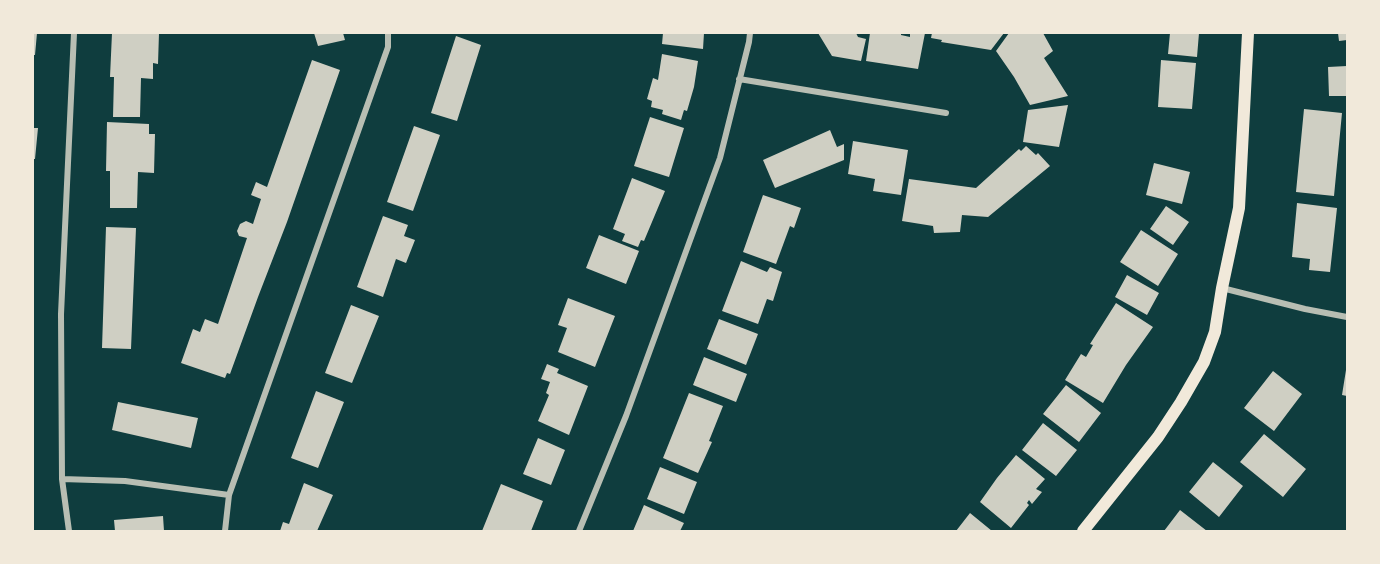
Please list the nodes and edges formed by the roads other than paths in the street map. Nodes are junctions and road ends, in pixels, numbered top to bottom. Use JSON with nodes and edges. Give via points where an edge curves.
{"nodes":[{"id":1,"x":74,"y":33,"type":"edge"},
{"id":2,"x":388,"y":33,"type":"edge"},
{"id":3,"x":750,"y":33,"type":"edge"},
{"id":4,"x":1248,"y":33,"type":"edge"},
{"id":5,"x":739,"y":78,"type":"junction"},
{"id":6,"x":946,"y":113,"type":"dead end"},
{"id":7,"x":1222,"y":288,"type":"junction"},
{"id":8,"x":1347,"y":317,"type":"edge"},
{"id":9,"x":62,"y":479,"type":"junction"},
{"id":10,"x":229,"y":495,"type":"junction"},
{"id":11,"x":69,"y":531,"type":"edge"},
{"id":12,"x":225,"y":531,"type":"edge"},
{"id":13,"x":579,"y":531,"type":"edge"},
{"id":14,"x":1083,"y":531,"type":"edge"}],
"edges":[{"from":1,"to":9,"type":"street","via":[[61,314]]},
{"from":2,"to":10,"type":"street","via":[[387,47]]},
{"from":3,"to":5,"type":"street"},
{"from":4,"to":7,"type":"main road","via":[[1239,208]]},
{"from":5,"to":6,"type":"street"},
{"from":5,"to":13,"type":"street","via":[[720,158],[626,416]]},
{"from":7,"to":8,"type":"street"},
{"from":7,"to":14,"type":"main road","via":[[1215,332],[1204,362],[1158,437]]},
{"from":9,"to":10,"type":"street","via":[[125,481]]},
{"from":9,"to":11,"type":"street"},
{"from":10,"to":12,"type":"street"}]}
